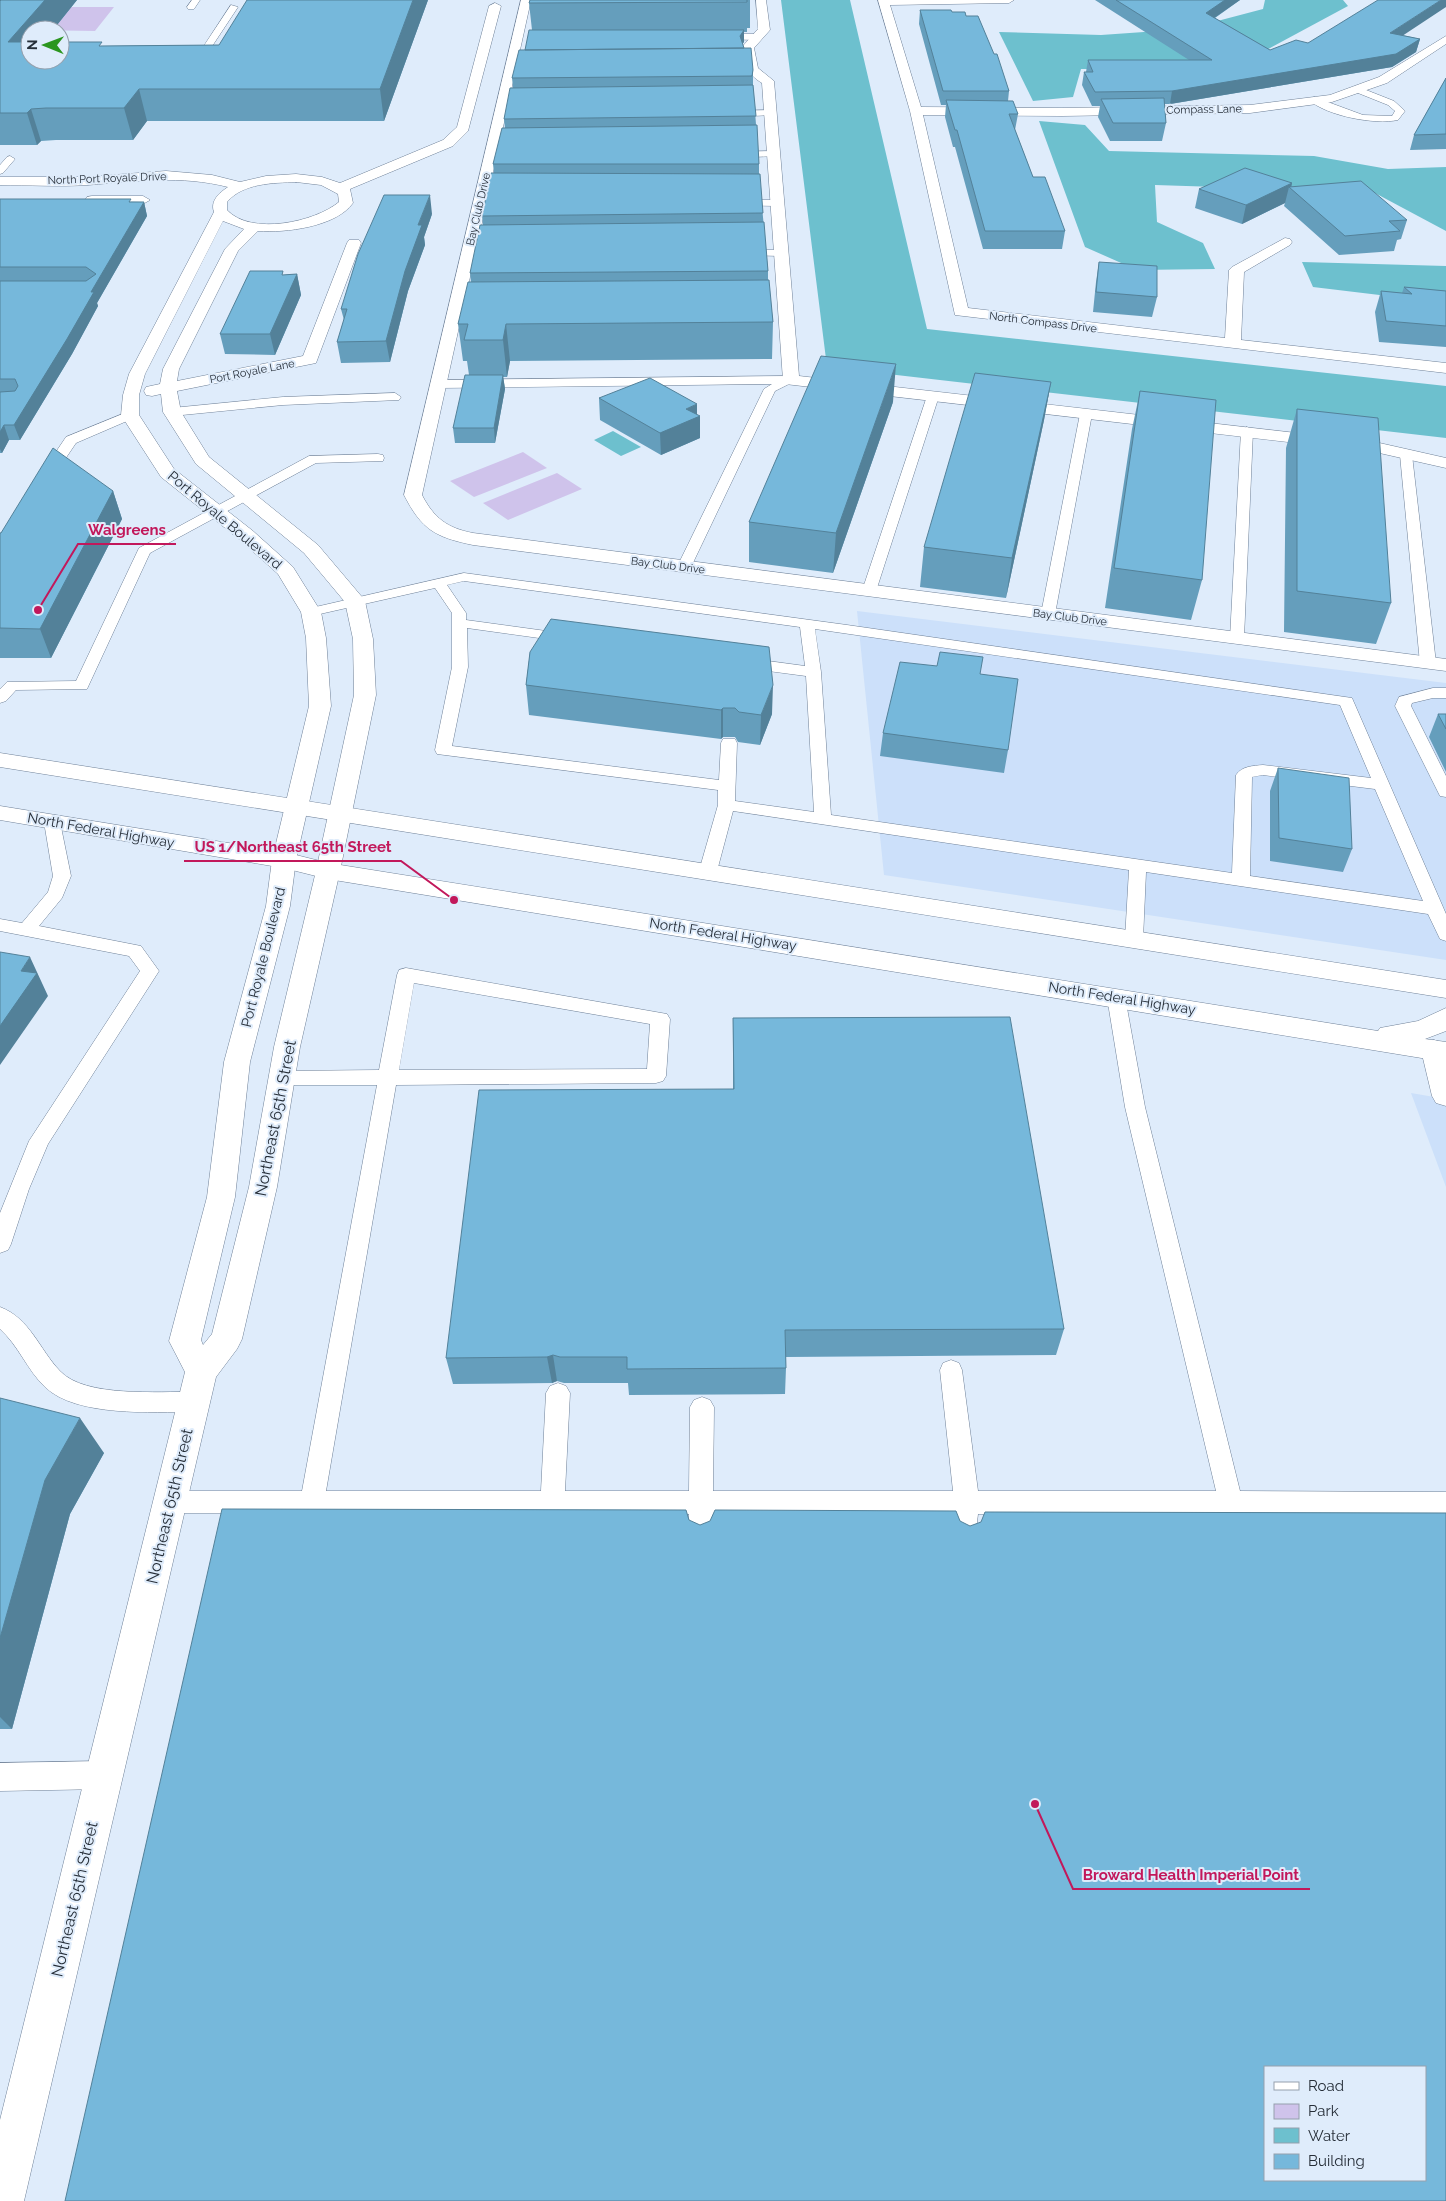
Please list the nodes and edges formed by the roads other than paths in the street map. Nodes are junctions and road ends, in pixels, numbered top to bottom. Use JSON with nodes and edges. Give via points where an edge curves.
{"nodes":[{"id":1,"x":1008,"y":0,"type":"edge"},
{"id":2,"x":883,"y":1,"type":"edge"},
{"id":3,"x":494,"y":3,"type":"edge"},
{"id":4,"x":529,"y":4,"type":"edge"},
{"id":5,"x":758,"y":4,"type":"edge"},
{"id":6,"x":234,"y":7,"type":"dead end"},
{"id":7,"x":710,"y":37,"type":"edge"},
{"id":8,"x":758,"y":37,"type":"junction"},
{"id":9,"x":1446,"y":40,"type":"edge"},
{"id":10,"x":183,"y":61,"type":"edge"},
{"id":11,"x":1356,"y":89,"type":"junction"},
{"id":12,"x":1314,"y":100,"type":"junction"},
{"id":13,"x":916,"y":111,"type":"junction"},
{"id":14,"x":771,"y":113,"type":"junction"},
{"id":15,"x":723,"y":114,"type":"edge"},
{"id":16,"x":774,"y":154,"type":"junction"},
{"id":17,"x":725,"y":155,"type":"edge"},
{"id":18,"x":10,"y":159,"type":"edge"},
{"id":19,"x":0,"y":171,"type":"edge"},
{"id":20,"x":0,"y":181,"type":"edge"},
{"id":21,"x":242,"y":187,"type":"junction"},
{"id":22,"x":340,"y":188,"type":"junction"},
{"id":23,"x":76,"y":200,"type":"edge"},
{"id":24,"x":144,"y":200,"type":"edge"},
{"id":25,"x":728,"y":203,"type":"edge"},
{"id":26,"x":778,"y":203,"type":"junction"},
{"id":27,"x":221,"y":212,"type":"junction"},
{"id":28,"x":262,"y":231,"type":"junction"},
{"id":29,"x":1285,"y":242,"type":"dead end"},
{"id":30,"x":354,"y":243,"type":"dead end"},
{"id":31,"x":781,"y":253,"type":"junction"},
{"id":32,"x":732,"y":254,"type":"edge"},
{"id":33,"x":199,"y":255,"type":"junction"},
{"id":34,"x":234,"y":263,"type":"junction"},
{"id":35,"x":1233,"y":344,"type":"junction"},
{"id":36,"x":1446,"y":368,"type":"edge"},
{"id":37,"x":791,"y":380,"type":"junction"},
{"id":38,"x":438,"y":384,"type":"junction"},
{"id":39,"x":168,"y":388,"type":"junction"},
{"id":40,"x":130,"y":395,"type":"junction"},
{"id":41,"x":933,"y":396,"type":"junction"},
{"id":42,"x":395,"y":397,"type":"dead end"},
{"id":43,"x":172,"y":412,"type":"junction"},
{"id":44,"x":1086,"y":414,"type":"junction"},
{"id":45,"x":130,"y":416,"type":"junction"},
{"id":46,"x":1246,"y":432,"type":"junction"},
{"id":47,"x":1406,"y":455,"type":"junction"},
{"id":48,"x":378,"y":458,"type":"dead end"},
{"id":49,"x":1446,"y":463,"type":"edge"},
{"id":50,"x":40,"y":485,"type":"edge"},
{"id":51,"x":247,"y":496,"type":"junction"},
{"id":52,"x":216,"y":513,"type":"junction"},
{"id":53,"x":684,"y":567,"type":"junction"},
{"id":54,"x":438,"y":582,"type":"junction"},
{"id":55,"x":869,"y":591,"type":"junction"},
{"id":56,"x":355,"y":601,"type":"junction"},
{"id":57,"x":311,"y":612,"type":"junction"},
{"id":58,"x":1048,"y":614,"type":"junction"},
{"id":59,"x":459,"y":623,"type":"junction"},
{"id":60,"x":808,"y":624,"type":"junction"},
{"id":61,"x":1237,"y":638,"type":"junction"},
{"id":62,"x":587,"y":641,"type":"edge"},
{"id":63,"x":734,"y":661,"type":"edge"},
{"id":64,"x":1428,"y":663,"type":"junction"},
{"id":65,"x":1446,"y":665,"type":"edge"},
{"id":66,"x":813,"y":672,"type":"junction"},
{"id":67,"x":1446,"y":693,"type":"edge"},
{"id":68,"x":0,"y":698,"type":"edge"},
{"id":69,"x":729,"y":743,"type":"edge"},
{"id":70,"x":0,"y":760,"type":"edge"},
{"id":71,"x":1382,"y":785,"type":"junction"},
{"id":72,"x":727,"y":786,"type":"junction"},
{"id":73,"x":1446,"y":792,"type":"edge"},
{"id":74,"x":726,"y":805,"type":"junction"},
{"id":75,"x":296,"y":807,"type":"junction"},
{"id":76,"x":0,"y":813,"type":"edge"},
{"id":77,"x":340,"y":815,"type":"junction"},
{"id":78,"x":823,"y":818,"type":"junction"},
{"id":79,"x":52,"y":822,"type":"junction"},
{"id":80,"x":284,"y":860,"type":"junction"},
{"id":81,"x":1138,"y":864,"type":"junction"},
{"id":82,"x":328,"y":871,"type":"junction"},
{"id":83,"x":708,"y":871,"type":"junction"},
{"id":84,"x":1241,"y":880,"type":"junction"},
{"id":85,"x":1435,"y":909,"type":"junction"},
{"id":86,"x":0,"y":925,"type":"edge"},
{"id":87,"x":26,"y":930,"type":"junction"},
{"id":88,"x":1446,"y":935,"type":"edge"},
{"id":89,"x":1134,"y":939,"type":"junction"},
{"id":90,"x":1446,"y":989,"type":"edge"},
{"id":91,"x":1116,"y":997,"type":"junction"},
{"id":92,"x":1446,"y":1018,"type":"edge"},
{"id":93,"x":1365,"y":1038,"type":"junction"},
{"id":94,"x":1442,"y":1048,"type":"edge"},
{"id":95,"x":282,"y":1078,"type":"junction"},
{"id":96,"x":387,"y":1079,"type":"junction"},
{"id":97,"x":1446,"y":1096,"type":"edge"},
{"id":98,"x":0,"y":1244,"type":"edge"},
{"id":99,"x":0,"y":1316,"type":"edge"},
{"id":100,"x":951,"y":1370,"type":"dead end"},
{"id":101,"x":198,"y":1387,"type":"junction"},
{"id":102,"x":558,"y":1393,"type":"dead end"},
{"id":103,"x":702,"y":1407,"type":"dead end"},
{"id":104,"x":170,"y":1502,"type":"junction"},
{"id":105,"x":312,"y":1503,"type":"junction"},
{"id":106,"x":552,"y":1503,"type":"junction"},
{"id":107,"x":703,"y":1503,"type":"junction"},
{"id":108,"x":967,"y":1503,"type":"junction"},
{"id":109,"x":1230,"y":1503,"type":"junction"},
{"id":110,"x":1446,"y":1503,"type":"edge"},
{"id":111,"x":701,"y":1538,"type":"edge"},
{"id":112,"x":963,"y":1538,"type":"edge"},
{"id":113,"x":104,"y":1775,"type":"junction"},
{"id":114,"x":0,"y":1777,"type":"edge"},
{"id":115,"x":2,"y":2201,"type":"edge"}],
"edges":[{"from":1,"to":2,"type":"street"},
{"from":2,"to":13,"type":"street","name":"North Compass Drive"},
{"from":3,"to":22,"type":"street","via":[[463,128],[448,143]]},
{"from":4,"to":38,"type":"street","name":"Bay Club Drive","via":[[473,256]]},
{"from":5,"to":8,"type":"street","via":[[764,30]]},
{"from":6,"to":10,"type":"lane","via":[[200,58]]},
{"from":7,"to":8,"type":"lane"},
{"from":8,"to":14,"type":"street","via":[[748,47],[750,75],[768,81]]},
{"from":9,"to":11,"type":"street","name":"Compass Lane","via":[[1383,80]]},
{"from":11,"to":12,"type":"street","name":"Compass Lane","via":[[1332,98]]},
{"from":11,"to":12,"type":"lane","via":[[1391,103],[1400,111],[1395,118],[1384,120],[1361,118]]},
{"from":12,"to":13,"type":"street","name":"Compass Lane","via":[[1250,109]]},
{"from":13,"to":35,"type":"street","name":"North Compass Drive","via":[[961,312]]},
{"from":14,"to":15,"type":"lane"},
{"from":14,"to":16,"type":"street"},
{"from":16,"to":17,"type":"lane"},
{"from":16,"to":26,"type":"street"},
{"from":18,"to":19,"type":"lane"},
{"from":20,"to":21,"type":"street","name":"North Port Royale Drive","via":[[86,181],[166,175],[212,179]]},
{"from":21,"to":22,"type":"street","via":[[267,180],[296,178],[322,180]]},
{"from":21,"to":27,"type":"street","via":[[223,198]]},
{"from":22,"to":28,"type":"street","via":[[347,198],[341,209],[324,218]]},
{"from":23,"to":24,"type":"street"},
{"from":25,"to":26,"type":"lane"},
{"from":26,"to":31,"type":"street"},
{"from":27,"to":28,"type":"street","via":[[232,220]]},
{"from":27,"to":33,"type":"street"},
{"from":28,"to":34,"type":"street","via":[[232,249]]},
{"from":29,"to":35,"type":"street","via":[[1237,270]]},
{"from":30,"to":39,"type":"street","name":"Port Royale Lane","via":[[310,360]]},
{"from":31,"to":32,"type":"lane"},
{"from":31,"to":37,"type":"street","via":[[781,312]]},
{"from":33,"to":34,"type":"street"},
{"from":33,"to":40,"type":"street","via":[[137,374]]},
{"from":34,"to":39,"type":"street","via":[[216,283],[171,369]]},
{"from":35,"to":36,"type":"street","name":"North Compass Drive"},
{"from":37,"to":38,"type":"lane"},
{"from":37,"to":41,"type":"street"},
{"from":37,"to":53,"type":"lane","via":[[770,389]]},
{"from":38,"to":53,"type":"street","name":"Bay Club Drive","via":[[413,495],[423,516],[445,534]]},
{"from":39,"to":40,"type":"street","name":"Port Royale Lane"},
{"from":39,"to":43,"type":"street"},
{"from":40,"to":45,"type":"street"},
{"from":41,"to":44,"type":"street"},
{"from":41,"to":55,"type":"lane"},
{"from":42,"to":43,"type":"lane","via":[[233,403]]},
{"from":43,"to":51,"type":"street","via":[[202,460]]},
{"from":44,"to":46,"type":"street"},
{"from":44,"to":58,"type":"lane"},
{"from":45,"to":50,"type":"lane","via":[[72,440]]},
{"from":45,"to":52,"type":"street","name":"Port Royale Boulevard","via":[[167,473]]},
{"from":46,"to":47,"type":"street","via":[[1375,447]]},
{"from":46,"to":61,"type":"lane"},
{"from":47,"to":49,"type":"street"},
{"from":47,"to":64,"type":"lane"},
{"from":48,"to":51,"type":"lane","via":[[314,460]]},
{"from":51,"to":52,"type":"lane"},
{"from":51,"to":56,"type":"street","via":[[312,549]]},
{"from":52,"to":57,"type":"street","name":"Port Royale Boulevard","via":[[286,571]]},
{"from":52,"to":68,"type":"lane","via":[[144,551],[82,686],[12,685]]},
{"from":53,"to":55,"type":"street","name":"Bay Club Drive"},
{"from":54,"to":56,"type":"lane"},
{"from":54,"to":59,"type":"lane","via":[[459,612]]},
{"from":54,"to":60,"type":"lane","via":[[464,577]]},
{"from":55,"to":58,"type":"street","name":"Bay Club Drive"},
{"from":56,"to":57,"type":"lane"},
{"from":56,"to":77,"type":"street","via":[[363,639],[365,695]]},
{"from":57,"to":75,"type":"street","name":"Port Royale Boulevard","via":[[320,706]]},
{"from":58,"to":61,"type":"street","name":"Bay Club Drive"},
{"from":59,"to":62,"type":"lane"},
{"from":59,"to":72,"type":"lane","via":[[460,667],[443,750]]},
{"from":60,"to":66,"type":"lane"},
{"from":60,"to":71,"type":"lane","via":[[1346,700]]},
{"from":61,"to":64,"type":"street","name":"Bay Club Drive"},
{"from":63,"to":66,"type":"lane"},
{"from":64,"to":65,"type":"street","name":"Bay Club Drive"},
{"from":66,"to":78,"type":"lane"},
{"from":67,"to":73,"type":"lane","via":[[1405,700],[1403,706]]},
{"from":69,"to":72,"type":"lane"},
{"from":70,"to":75,"type":"street"},
{"from":71,"to":84,"type":"lane","via":[[1263,770],[1244,775]]},
{"from":71,"to":85,"type":"lane"},
{"from":72,"to":74,"type":"lane"},
{"from":74,"to":78,"type":"lane"},
{"from":74,"to":83,"type":"lane"},
{"from":75,"to":77,"type":"street"},
{"from":75,"to":80,"type":"street","name":"Port Royale Boulevard"},
{"from":76,"to":79,"type":"street","name":"North Federal Highway"},
{"from":77,"to":82,"type":"street","name":"Northeast 65th Street"},
{"from":77,"to":83,"type":"street"},
{"from":78,"to":81,"type":"lane"},
{"from":79,"to":80,"type":"street","name":"North Federal Highway"},
{"from":79,"to":87,"type":"lane","via":[[62,876],[56,894]]},
{"from":80,"to":82,"type":"street","name":"North Federal Highway"},
{"from":80,"to":101,"type":"street","name":"Port Royale Boulevard","via":[[278,906],[237,1062],[221,1197],[186,1340]]},
{"from":81,"to":84,"type":"lane"},
{"from":81,"to":89,"type":"lane"},
{"from":82,"to":91,"type":"street","name":"North Federal Highway"},
{"from":82,"to":95,"type":"street","name":"Northeast 65th Street"},
{"from":83,"to":89,"type":"street"},
{"from":84,"to":85,"type":"lane"},
{"from":85,"to":88,"type":"lane"},
{"from":86,"to":87,"type":"lane"},
{"from":87,"to":98,"type":"lane","via":[[135,951],[150,971],[39,1141]]},
{"from":89,"to":90,"type":"street"},
{"from":91,"to":93,"type":"street","name":"North Federal Highway"},
{"from":91,"to":109,"type":"lane","via":[[1135,1107]]},
{"from":92,"to":93,"type":"street","via":[[1417,1032]]},
{"from":93,"to":94,"type":"street","name":"North Federal Highway"},
{"from":94,"to":97,"type":"street"},
{"from":95,"to":96,"type":"lane"},
{"from":95,"to":101,"type":"street","name":"Northeast 65th Street","via":[[263,1187],[226,1340]]},
{"from":96,"to":96,"type":"lane","via":[[406,975],[660,1019],[656,1076]]},
{"from":96,"to":105,"type":"lane"},
{"from":99,"to":101,"type":"lane","via":[[11,1323],[54,1381],[72,1392],[108,1399]]},
{"from":100,"to":108,"type":"lane"},
{"from":101,"to":104,"type":"street","name":"Northeast 65th Street"},
{"from":102,"to":106,"type":"lane"},
{"from":103,"to":107,"type":"lane"},
{"from":104,"to":105,"type":"lane"},
{"from":104,"to":113,"type":"street","name":"Northeast 65th Street"},
{"from":105,"to":106,"type":"lane"},
{"from":106,"to":107,"type":"lane"},
{"from":107,"to":108,"type":"lane"},
{"from":107,"to":111,"type":"lane"},
{"from":108,"to":109,"type":"lane"},
{"from":108,"to":112,"type":"lane"},
{"from":109,"to":110,"type":"lane"},
{"from":113,"to":114,"type":"lane"},
{"from":113,"to":115,"type":"street","name":"Northeast 65th Street"}]}
